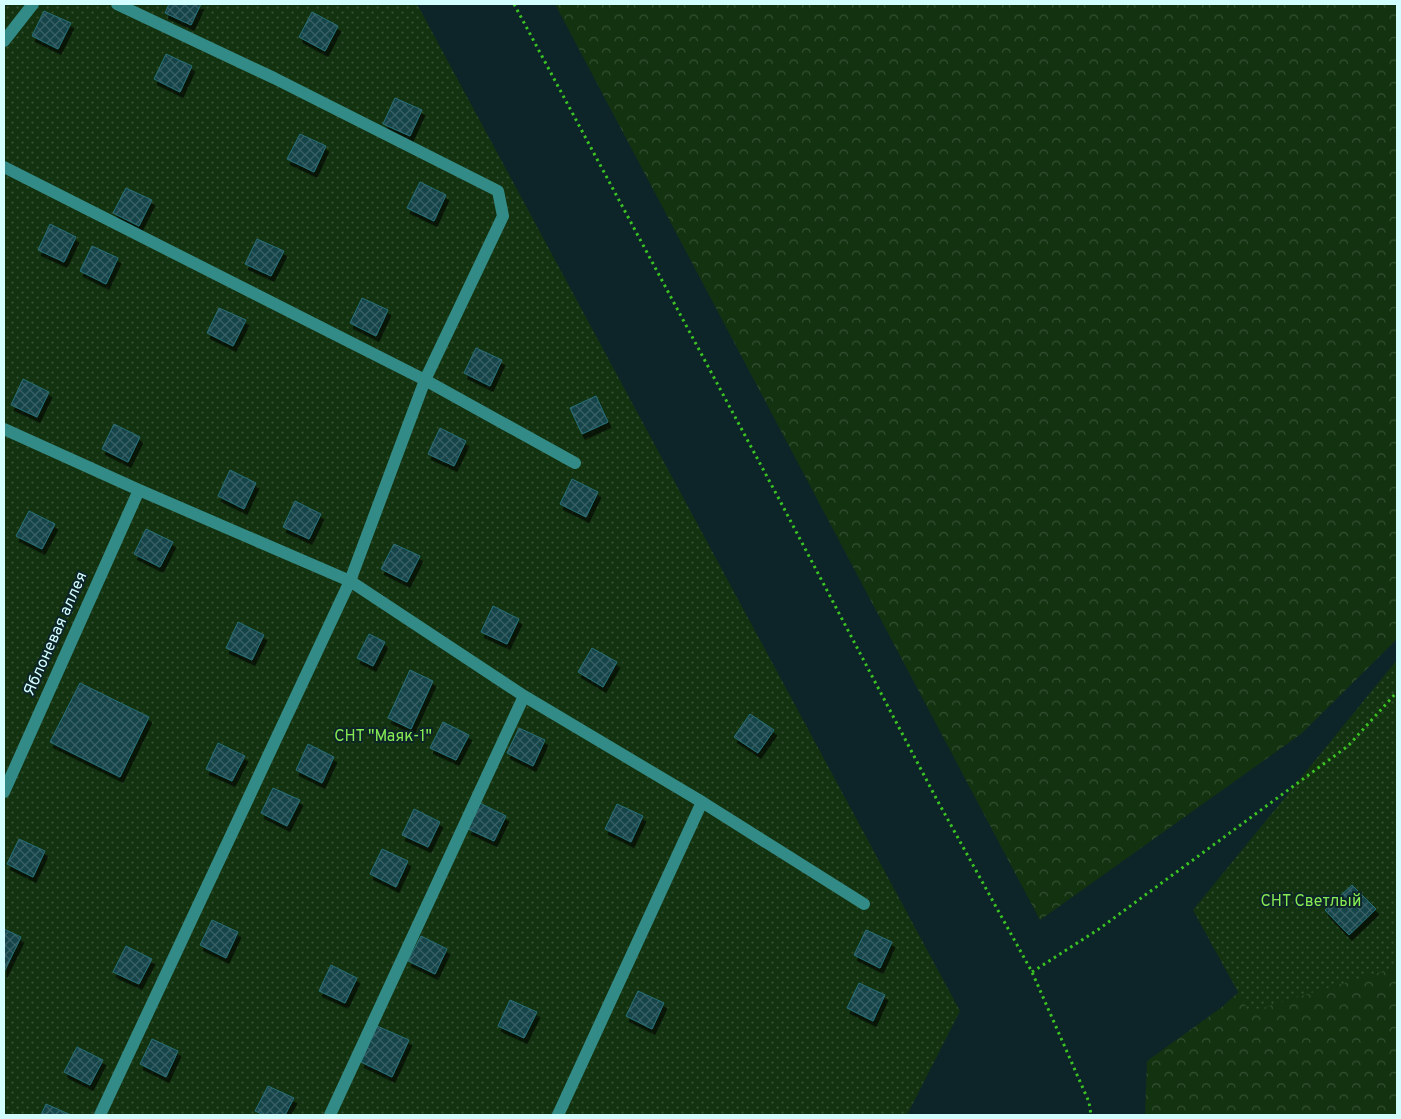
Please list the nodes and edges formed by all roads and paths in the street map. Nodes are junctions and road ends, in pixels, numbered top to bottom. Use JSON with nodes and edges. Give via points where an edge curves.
{"nodes":[{"id":1,"x":33,"y":4,"type":"edge"},
{"id":2,"x":117,"y":4,"type":"edge"},
{"id":3,"x":514,"y":4,"type":"edge"},
{"id":4,"x":4,"y":41,"type":"edge"},
{"id":5,"x":4,"y":167,"type":"edge"},
{"id":6,"x":425,"y":380,"type":"junction"},
{"id":7,"x":4,"y":429,"type":"edge"},
{"id":8,"x":575,"y":463,"type":"dead end"},
{"id":9,"x":139,"y":490,"type":"junction"},
{"id":10,"x":350,"y":581,"type":"junction"},
{"id":11,"x":1397,"y":692,"type":"edge"},
{"id":12,"x":524,"y":696,"type":"junction"},
{"id":13,"x":4,"y":792,"type":"edge"},
{"id":14,"x":702,"y":802,"type":"junction"},
{"id":15,"x":864,"y":904,"type":"dead end"},
{"id":16,"x":1032,"y":972,"type":"junction"},
{"id":17,"x":100,"y":1115,"type":"edge"},
{"id":18,"x":330,"y":1115,"type":"edge"},
{"id":19,"x":558,"y":1115,"type":"edge"},
{"id":20,"x":1091,"y":1115,"type":"edge"}],
"edges":[{"from":1,"to":4,"type":"lane"},
{"from":2,"to":6,"type":"lane","via":[[274,78],[498,191],[503,216]]},
{"from":3,"to":16,"type":"path","via":[[936,798]]},
{"from":5,"to":6,"type":"lane"},
{"from":6,"to":8,"type":"lane"},
{"from":6,"to":10,"type":"lane"},
{"from":7,"to":9,"type":"lane"},
{"from":9,"to":10,"type":"lane"},
{"from":9,"to":13,"type":"lane","name":"Яблоневая аллея"},
{"from":10,"to":12,"type":"lane"},
{"from":10,"to":17,"type":"lane"},
{"from":11,"to":16,"type":"path","via":[[1348,746],[1098,929]]},
{"from":12,"to":14,"type":"lane"},
{"from":12,"to":18,"type":"lane"},
{"from":14,"to":15,"type":"lane"},
{"from":14,"to":19,"type":"lane"},
{"from":16,"to":20,"type":"path","via":[[1089,1102]]}]}
